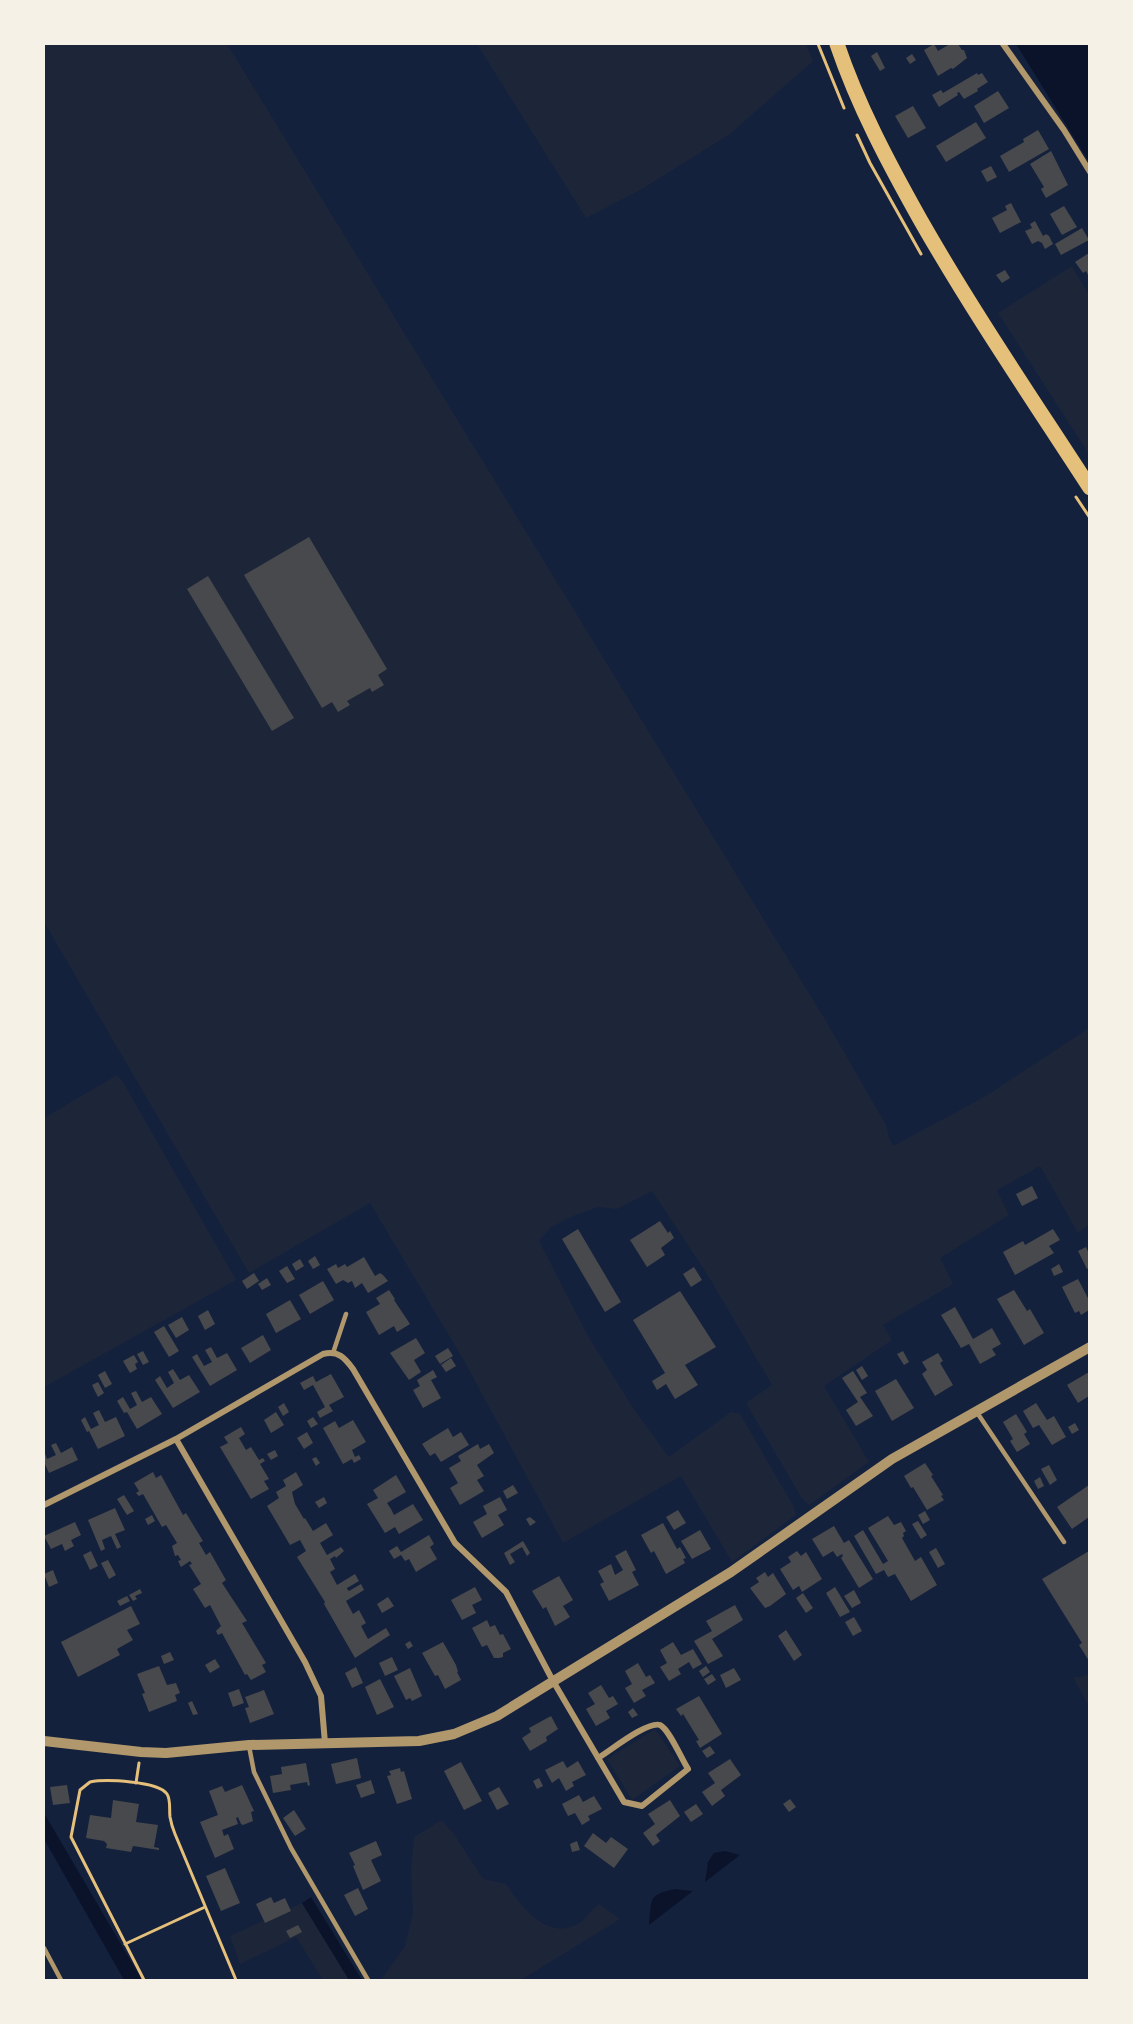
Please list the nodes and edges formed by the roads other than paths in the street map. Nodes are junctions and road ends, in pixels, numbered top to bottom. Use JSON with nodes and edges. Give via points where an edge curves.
{"nodes":[{"id":1,"x":837,"y":44,"type":"edge"},
{"id":2,"x":1003,"y":44,"type":"edge"},
{"id":3,"x":1089,"y":172,"type":"edge"},
{"id":4,"x":1089,"y":488,"type":"edge"},
{"id":5,"x":346,"y":1314,"type":"dead end"},
{"id":6,"x":1089,"y":1347,"type":"edge"},
{"id":7,"x":333,"y":1353,"type":"junction"},
{"id":8,"x":976,"y":1411,"type":"junction"},
{"id":9,"x":176,"y":1439,"type":"junction"},
{"id":10,"x":44,"y":1505,"type":"edge"},
{"id":11,"x":1064,"y":1542,"type":"dead end"},
{"id":12,"x":553,"y":1681,"type":"junction"},
{"id":13,"x":44,"y":1741,"type":"edge"},
{"id":14,"x":325,"y":1743,"type":"junction"},
{"id":15,"x":249,"y":1745,"type":"junction"},
{"id":16,"x":598,"y":1758,"type":"junction"},
{"id":17,"x":44,"y":1948,"type":"edge"},
{"id":18,"x":61,"y":1980,"type":"edge"},
{"id":19,"x":368,"y":1980,"type":"edge"}],
"edges":[{"from":1,"to":4,"type":"main road","via":[[886,160],[950,272]]},
{"from":2,"to":3,"type":"street"},
{"from":5,"to":7,"type":"lane"},
{"from":6,"to":8,"type":"street"},
{"from":7,"to":9,"type":"street","via":[[318,1357]]},
{"from":7,"to":12,"type":"street","via":[[346,1359],[455,1543],[506,1592]]},
{"from":8,"to":11,"type":"lane"},
{"from":8,"to":12,"type":"street","via":[[892,1459],[731,1572]]},
{"from":9,"to":10,"type":"street"},
{"from":9,"to":14,"type":"street","via":[[305,1662],[321,1696]]},
{"from":12,"to":14,"type":"street","via":[[497,1716],[454,1734],[419,1741]]},
{"from":12,"to":16,"type":"street"},
{"from":13,"to":15,"type":"street","via":[[166,1753]]},
{"from":14,"to":15,"type":"street"},
{"from":15,"to":19,"type":"lane","via":[[254,1772],[291,1848]]},
{"from":16,"to":16,"type":"street","via":[[624,1802],[642,1806],[688,1769],[666,1730],[659,1725],[648,1725]]},
{"from":17,"to":18,"type":"lane"}]}
